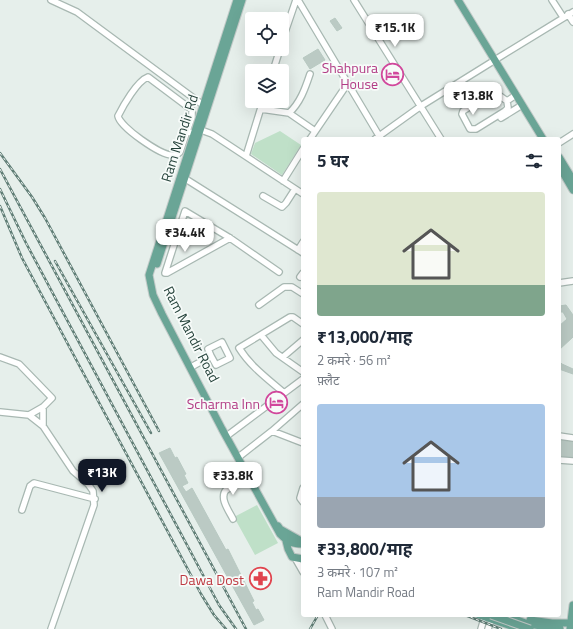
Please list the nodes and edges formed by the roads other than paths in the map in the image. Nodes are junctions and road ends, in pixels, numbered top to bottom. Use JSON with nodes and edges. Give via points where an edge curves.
{"nodes":[{"id":1,"x":51,"y":0,"type":"edge"},
{"id":2,"x":236,"y":0,"type":"edge"},
{"id":3,"x":242,"y":0,"type":"edge"},
{"id":4,"x":297,"y":0,"type":"edge"},
{"id":5,"x":354,"y":0,"type":"edge"},
{"id":6,"x":458,"y":0,"type":"edge"},
{"id":7,"x":463,"y":0,"type":"edge"},
{"id":8,"x":552,"y":0,"type":"edge"},
{"id":9,"x":568,"y":14,"type":"edge"},
{"id":10,"x":289,"y":22,"type":"edge"},
{"id":11,"x":573,"y":22,"type":"edge"},
{"id":12,"x":497,"y":59,"type":"junction"},
{"id":13,"x":310,"y":74,"type":"dead end"},
{"id":14,"x":348,"y":83,"type":"junction"},
{"id":15,"x":516,"y":95,"type":"junction"},
{"id":16,"x":507,"y":101,"type":"junction"},
{"id":17,"x":522,"y":105,"type":"junction"},
{"id":18,"x":421,"y":106,"type":"junction"},
{"id":19,"x":206,"y":107,"type":"junction"},
{"id":20,"x":261,"y":109,"type":"joint"},
{"id":21,"x":289,"y":113,"type":"junction"},
{"id":22,"x":487,"y":127,"type":"dead end"},
{"id":23,"x":201,"y":130,"type":"junction"},
{"id":24,"x":315,"y":131,"type":"junction"},
{"id":25,"x":191,"y":133,"type":"junction"},
{"id":26,"x":573,"y":134,"type":"edge"},
{"id":27,"x":311,"y":137,"type":"edge"},
{"id":28,"x":377,"y":137,"type":"edge"},
{"id":29,"x":379,"y":137,"type":"edge"},
{"id":30,"x":439,"y":137,"type":"edge"},
{"id":31,"x":542,"y":137,"type":"edge"},
{"id":32,"x":547,"y":137,"type":"edge"},
{"id":33,"x":561,"y":142,"type":"edge"},
{"id":34,"x":301,"y":152,"type":"edge"},
{"id":35,"x":246,"y":156,"type":"junction"},
{"id":36,"x":561,"y":160,"type":"edge"},
{"id":37,"x":561,"y":169,"type":"edge"},
{"id":38,"x":572,"y":177,"type":"edge"},
{"id":39,"x":183,"y":178,"type":"junction"},
{"id":40,"x":283,"y":180,"type":"junction"},
{"id":41,"x":295,"y":189,"type":"junction"},
{"id":42,"x":573,"y":190,"type":"edge"},
{"id":43,"x":301,"y":193,"type":"edge"},
{"id":44,"x":263,"y":196,"type":"dead end"},
{"id":45,"x":171,"y":215,"type":"junction"},
{"id":46,"x":182,"y":219,"type":"junction"},
{"id":47,"x":230,"y":238,"type":"junction"},
{"id":48,"x":300,"y":251,"type":"edge"},
{"id":49,"x":279,"y":272,"type":"dead end"},
{"id":50,"x":573,"y":281,"type":"edge"},
{"id":51,"x":561,"y":283,"type":"edge"},
{"id":52,"x":150,"y":285,"type":"joint"},
{"id":53,"x":301,"y":293,"type":"edge"},
{"id":54,"x":259,"y":305,"type":"dead end"},
{"id":55,"x":301,"y":323,"type":"edge"},
{"id":56,"x":261,"y":335,"type":"junction"},
{"id":57,"x":301,"y":342,"type":"edge"},
{"id":58,"x":211,"y":356,"type":"dead end"},
{"id":59,"x":0,"y":357,"type":"edge"},
{"id":60,"x":283,"y":357,"type":"junction"},
{"id":61,"x":193,"y":366,"type":"junction"},
{"id":62,"x":301,"y":370,"type":"edge"},
{"id":63,"x":301,"y":381,"type":"edge"},
{"id":64,"x":284,"y":394,"type":"junction"},
{"id":65,"x":301,"y":406,"type":"edge"},
{"id":66,"x":43,"y":407,"type":"junction"},
{"id":67,"x":0,"y":412,"type":"edge"},
{"id":68,"x":29,"y":415,"type":"junction"},
{"id":69,"x":43,"y":426,"type":"junction"},
{"id":70,"x":272,"y":431,"type":"junction"},
{"id":71,"x":228,"y":434,"type":"junction"},
{"id":72,"x":561,"y":436,"type":"edge"},
{"id":73,"x":573,"y":438,"type":"edge"},
{"id":74,"x":301,"y":442,"type":"edge"},
{"id":75,"x":240,"y":456,"type":"junction"},
{"id":76,"x":561,"y":460,"type":"edge"},
{"id":77,"x":573,"y":462,"type":"edge"},
{"id":78,"x":248,"y":478,"type":"junction"},
{"id":79,"x":95,"y":499,"type":"junction"},
{"id":80,"x":22,"y":510,"type":"dead end"},
{"id":81,"x":233,"y":519,"type":"dead end"},
{"id":82,"x":286,"y":541,"type":"junction"},
{"id":83,"x":301,"y":542,"type":"edge"},
{"id":84,"x":301,"y":543,"type":"edge"},
{"id":85,"x":300,"y":559,"type":"edge"},
{"id":86,"x":573,"y":605,"type":"edge"},
{"id":87,"x":326,"y":617,"type":"edge"},
{"id":88,"x":487,"y":617,"type":"edge"},
{"id":89,"x":487,"y":617,"type":"edge"},
{"id":90,"x":490,"y":617,"type":"edge"},
{"id":91,"x":490,"y":617,"type":"edge"},
{"id":92,"x":509,"y":617,"type":"edge"},
{"id":93,"x":522,"y":617,"type":"edge"},
{"id":94,"x":571,"y":625,"type":"edge"},
{"id":95,"x":51,"y":629,"type":"edge"},
{"id":96,"x":332,"y":629,"type":"edge"},
{"id":97,"x":481,"y":629,"type":"edge"},
{"id":98,"x":488,"y":629,"type":"edge"},
{"id":99,"x":520,"y":629,"type":"edge"},
{"id":100,"x":530,"y":629,"type":"edge"},
{"id":101,"x":560,"y":629,"type":"edge"}],
"edges":[{"from":1,"to":19,"type":"street","via":[[77,12]]},
{"from":2,"to":19,"type":"main road","name":"Ram Mandir Rd"},
{"from":3,"to":19,"type":"main road"},
{"from":4,"to":10,"type":"street"},
{"from":4,"to":14,"type":"street"},
{"from":5,"to":18,"type":"street"},
{"from":6,"to":12,"type":"main road"},
{"from":7,"to":12,"type":"main road"},
{"from":8,"to":9,"type":"street"},
{"from":9,"to":11,"type":"street"},
{"from":9,"to":12,"type":"street"},
{"from":12,"to":15,"type":"main road"},
{"from":12,"to":18,"type":"street"},
{"from":12,"to":32,"type":"main road"},
{"from":13,"to":21,"type":"street","via":[[305,90]]},
{"from":14,"to":24,"type":"street"},
{"from":14,"to":28,"type":"street"},
{"from":15,"to":16,"type":"street"},
{"from":15,"to":17,"type":"main road"},
{"from":16,"to":16,"type":"street","via":[[508,108],[505,111],[476,129],[470,129],[462,114],[490,94],[492,98],[500,96]]},
{"from":17,"to":22,"type":"street"},
{"from":17,"to":31,"type":"main road"},
{"from":18,"to":29,"type":"street"},
{"from":18,"to":30,"type":"street"},
{"from":19,"to":23,"type":"main road"},
{"from":19,"to":25,"type":"main road","name":"Ram Mandir Rd"},
{"from":20,"to":21,"type":"street"},
{"from":20,"to":35,"type":"street"},
{"from":21,"to":24,"type":"street"},
{"from":23,"to":35,"type":"street","via":[[212,134]]},
{"from":23,"to":39,"type":"main road"},
{"from":24,"to":27,"type":"street"},
{"from":25,"to":25,"type":"street","via":[[192,110],[148,77],[144,78],[118,116],[125,127],[148,144],[173,156],[180,152]]},
{"from":25,"to":39,"type":"main road","name":"Ram Mandir Rd"},
{"from":26,"to":33,"type":"street"},
{"from":34,"to":40,"type":"street"},
{"from":35,"to":40,"type":"street"},
{"from":36,"to":38,"type":"main road"},
{"from":37,"to":42,"type":"main road"},
{"from":39,"to":45,"type":"main road","name":"Ram Mandir Rd"},
{"from":39,"to":48,"type":"street"},
{"from":40,"to":41,"type":"street"},
{"from":41,"to":43,"type":"street"},
{"from":41,"to":44,"type":"street","via":[[282,206]]},
{"from":45,"to":46,"type":"street"},
{"from":45,"to":52,"type":"main road","name":"Ram Mandir Rd","via":[[149,275]]},
{"from":45,"to":61,"type":"main road","name":"Ram Mandir Road","via":[[153,276],[153,286]]},
{"from":46,"to":47,"type":"street","via":[[186,211]]},
{"from":46,"to":47,"type":"street","via":[[165,274]]},
{"from":47,"to":49,"type":"street"},
{"from":50,"to":51,"type":"street"},
{"from":52,"to":78,"type":"main road","name":"Ram Mandir Road"},
{"from":53,"to":54,"type":"street","via":[[292,287],[284,287]]},
{"from":55,"to":56,"type":"street","via":[[290,317]]},
{"from":56,"to":60,"type":"street","via":[[268,345]]},
{"from":56,"to":64,"type":"street","via":[[239,348],[246,359]]},
{"from":57,"to":60,"type":"street"},
{"from":58,"to":61,"type":"street"},
{"from":59,"to":66,"type":"street","via":[[20,364],[52,398]]},
{"from":60,"to":62,"type":"street"},
{"from":61,"to":71,"type":"main road","name":"Ram Mandir Road"},
{"from":63,"to":64,"type":"street"},
{"from":64,"to":71,"type":"street"},
{"from":65,"to":70,"type":"street"},
{"from":66,"to":68,"type":"street"},
{"from":66,"to":69,"type":"street"},
{"from":67,"to":68,"type":"street"},
{"from":68,"to":69,"type":"street"},
{"from":69,"to":79,"type":"street","via":[[73,471],[93,491]]},
{"from":70,"to":74,"type":"street"},
{"from":70,"to":75,"type":"street"},
{"from":71,"to":75,"type":"main road","name":"Ram Mandir Road"},
{"from":72,"to":73,"type":"street"},
{"from":75,"to":83,"type":"main road","name":"Ram Mandir Road","via":[[280,529]]},
{"from":76,"to":77,"type":"street"},
{"from":78,"to":81,"type":"street","via":[[223,494]]},
{"from":78,"to":82,"type":"main road","name":"Ram Mandir Road"},
{"from":79,"to":80,"type":"street","via":[[34,483],[30,486]]},
{"from":79,"to":95,"type":"street"},
{"from":82,"to":84,"type":"main road"},
{"from":82,"to":85,"type":"main road","name":"Ram Mandir Road","via":[[290,553]]},
{"from":86,"to":94,"type":"main road"},
{"from":87,"to":96,"type":"street"},
{"from":88,"to":97,"type":"street"},
{"from":89,"to":98,"type":"street"},
{"from":90,"to":99,"type":"main road"},
{"from":91,"to":100,"type":"main road","bridge":true},
{"from":92,"to":101,"type":"main road","via":[[528,624]]},
{"from":93,"to":94,"type":"main road"}]}
